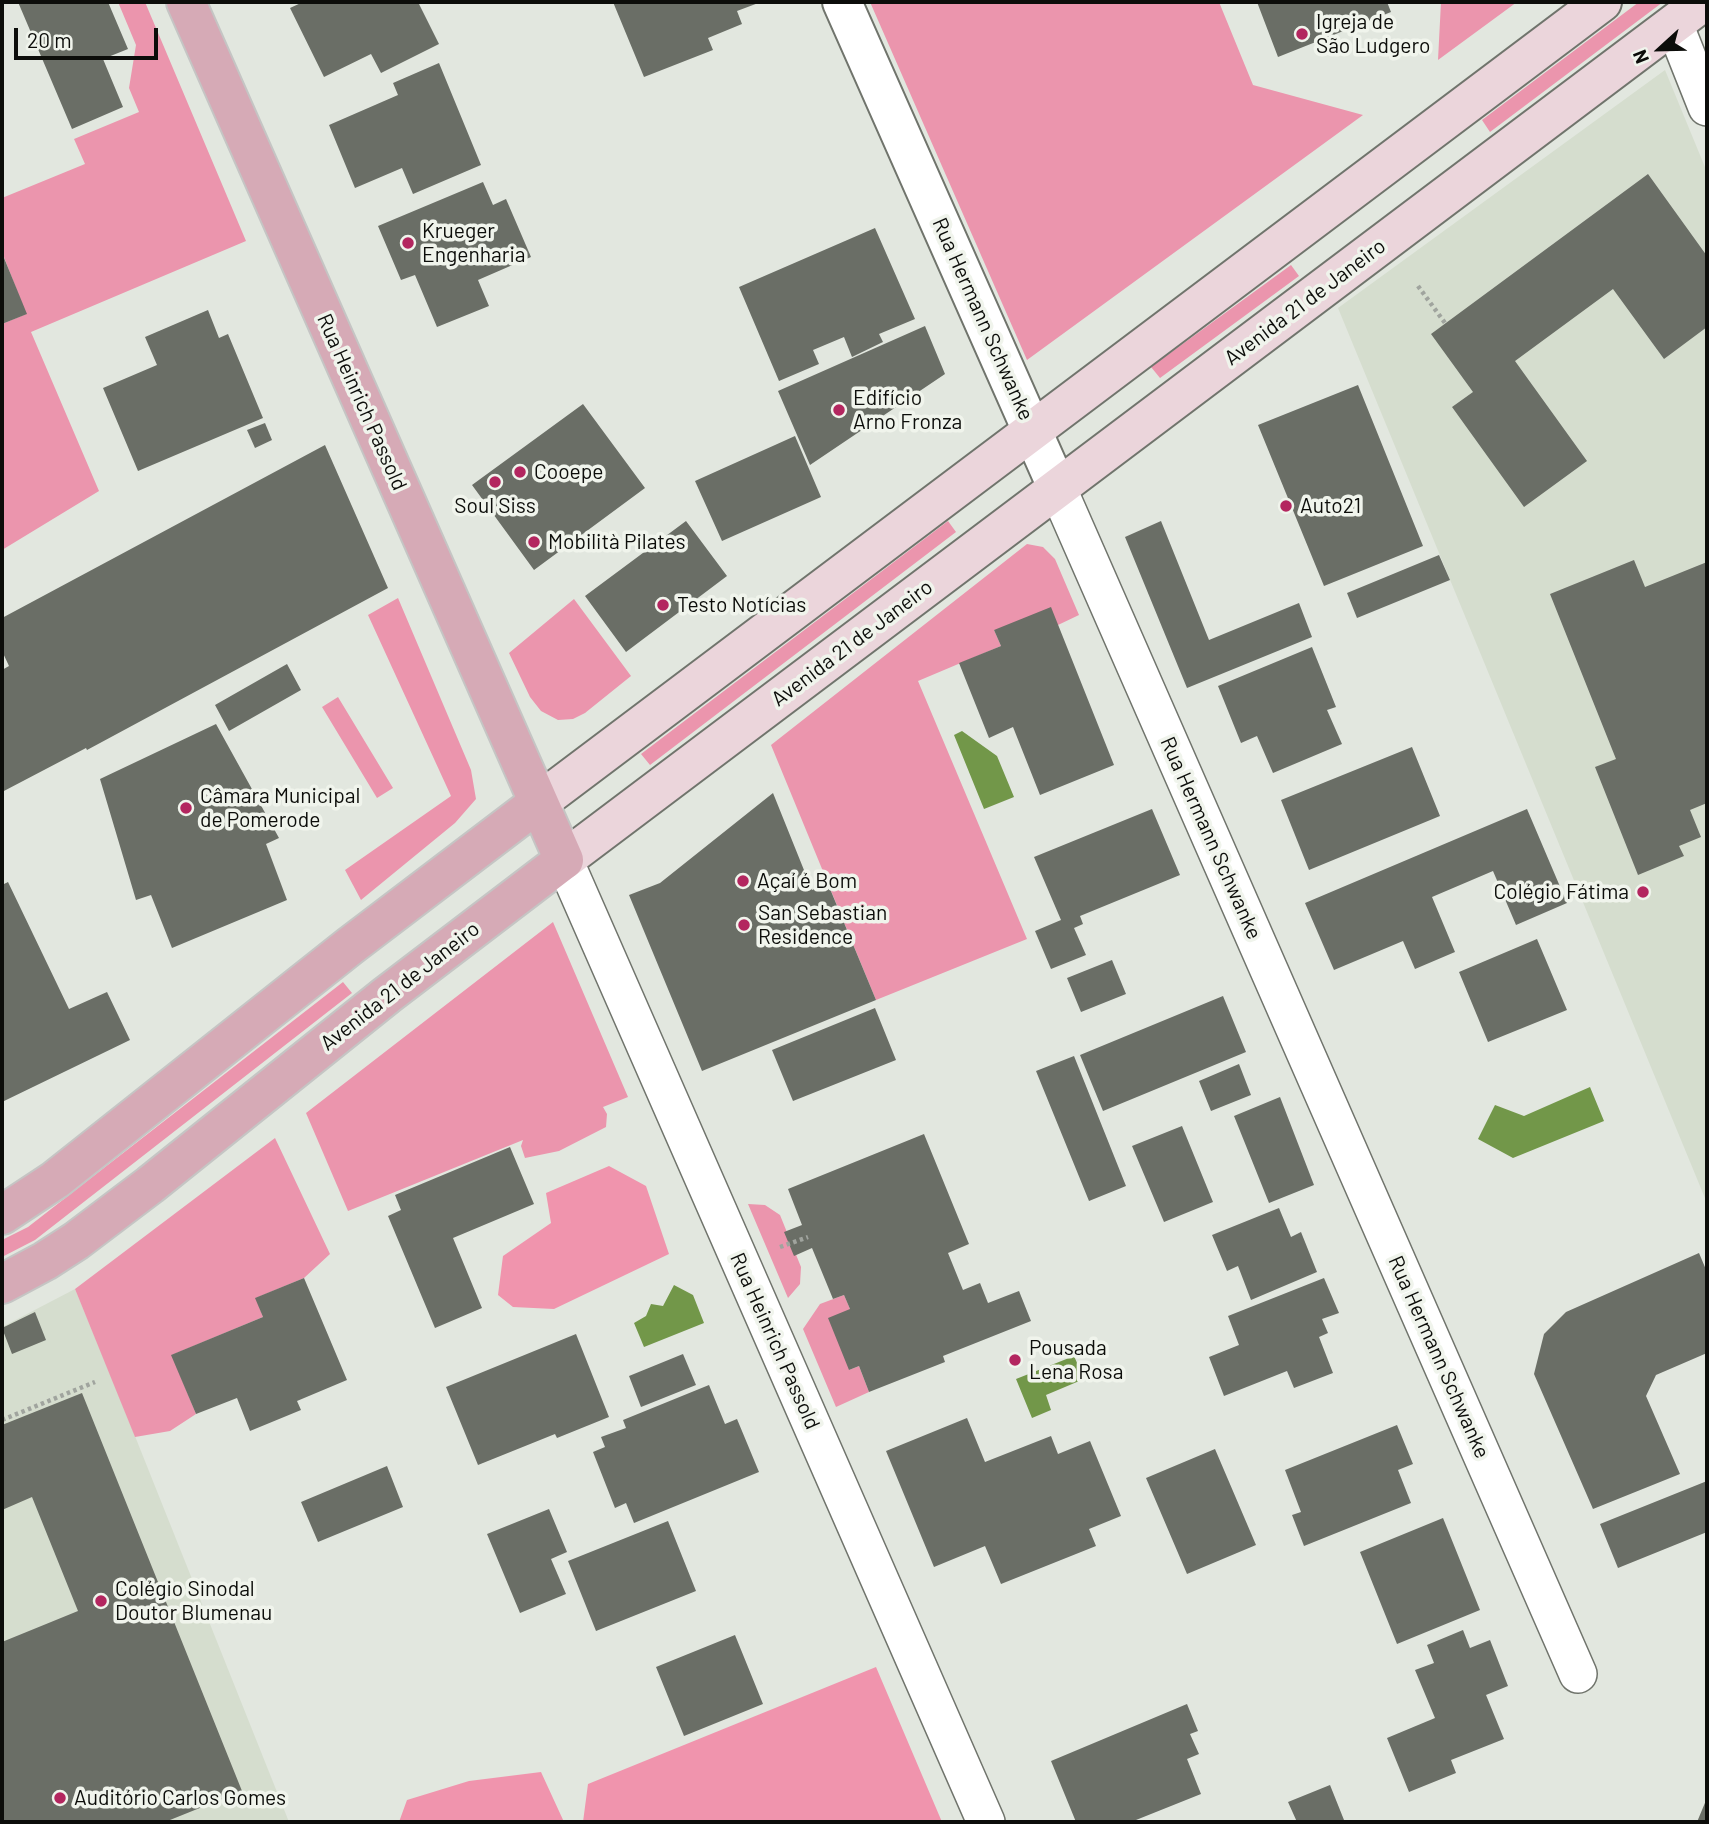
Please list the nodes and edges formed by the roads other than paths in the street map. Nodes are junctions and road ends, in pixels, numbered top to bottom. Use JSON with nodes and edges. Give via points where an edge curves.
{"nodes":[{"id":1,"x":186,"y":2,"type":"edge"},
{"id":2,"x":842,"y":2,"type":"edge"},
{"id":3,"x":1602,"y":2,"type":"edge"},
{"id":4,"x":1688,"y":13,"type":"edge"},
{"id":5,"x":1707,"y":107,"type":"edge"},
{"id":6,"x":1033,"y":430,"type":"junction"},
{"id":7,"x":1057,"y":488,"type":"junction"},
{"id":8,"x":538,"y":803,"type":"junction"},
{"id":9,"x":564,"y":860,"type":"junction"},
{"id":10,"x":2,"y":1214,"type":"edge"},
{"id":11,"x":2,"y":1284,"type":"edge"},
{"id":12,"x":1578,"y":1674,"type":"dead end"},
{"id":13,"x":986,"y":1822,"type":"edge"}],
"edges":[{"from":1,"to":8,"type":"main road","name":"Rua Heinrich Passold"},
{"from":2,"to":6,"type":"street","name":"Rua Hermann Schwanke"},
{"from":3,"to":6,"type":"main road"},
{"from":4,"to":5,"type":"street"},
{"from":4,"to":7,"type":"main road","name":"Avenida 21 de Janeiro"},
{"from":6,"to":7,"type":"street","name":"Rua Hermann Schwanke"},
{"from":6,"to":8,"type":"main road"},
{"from":7,"to":9,"type":"main road","name":"Avenida 21 de Janeiro"},
{"from":7,"to":12,"type":"street","name":"Rua Hermann Schwanke"},
{"from":8,"to":9,"type":"main road","name":"Rua Heinrich Passold"},
{"from":8,"to":10,"type":"main road","via":[[55,1180]]},
{"from":9,"to":11,"type":"main road","name":"Avenida 21 de Janeiro","via":[[87,1233]]},
{"from":9,"to":13,"type":"street","name":"Rua Heinrich Passold"}]}
